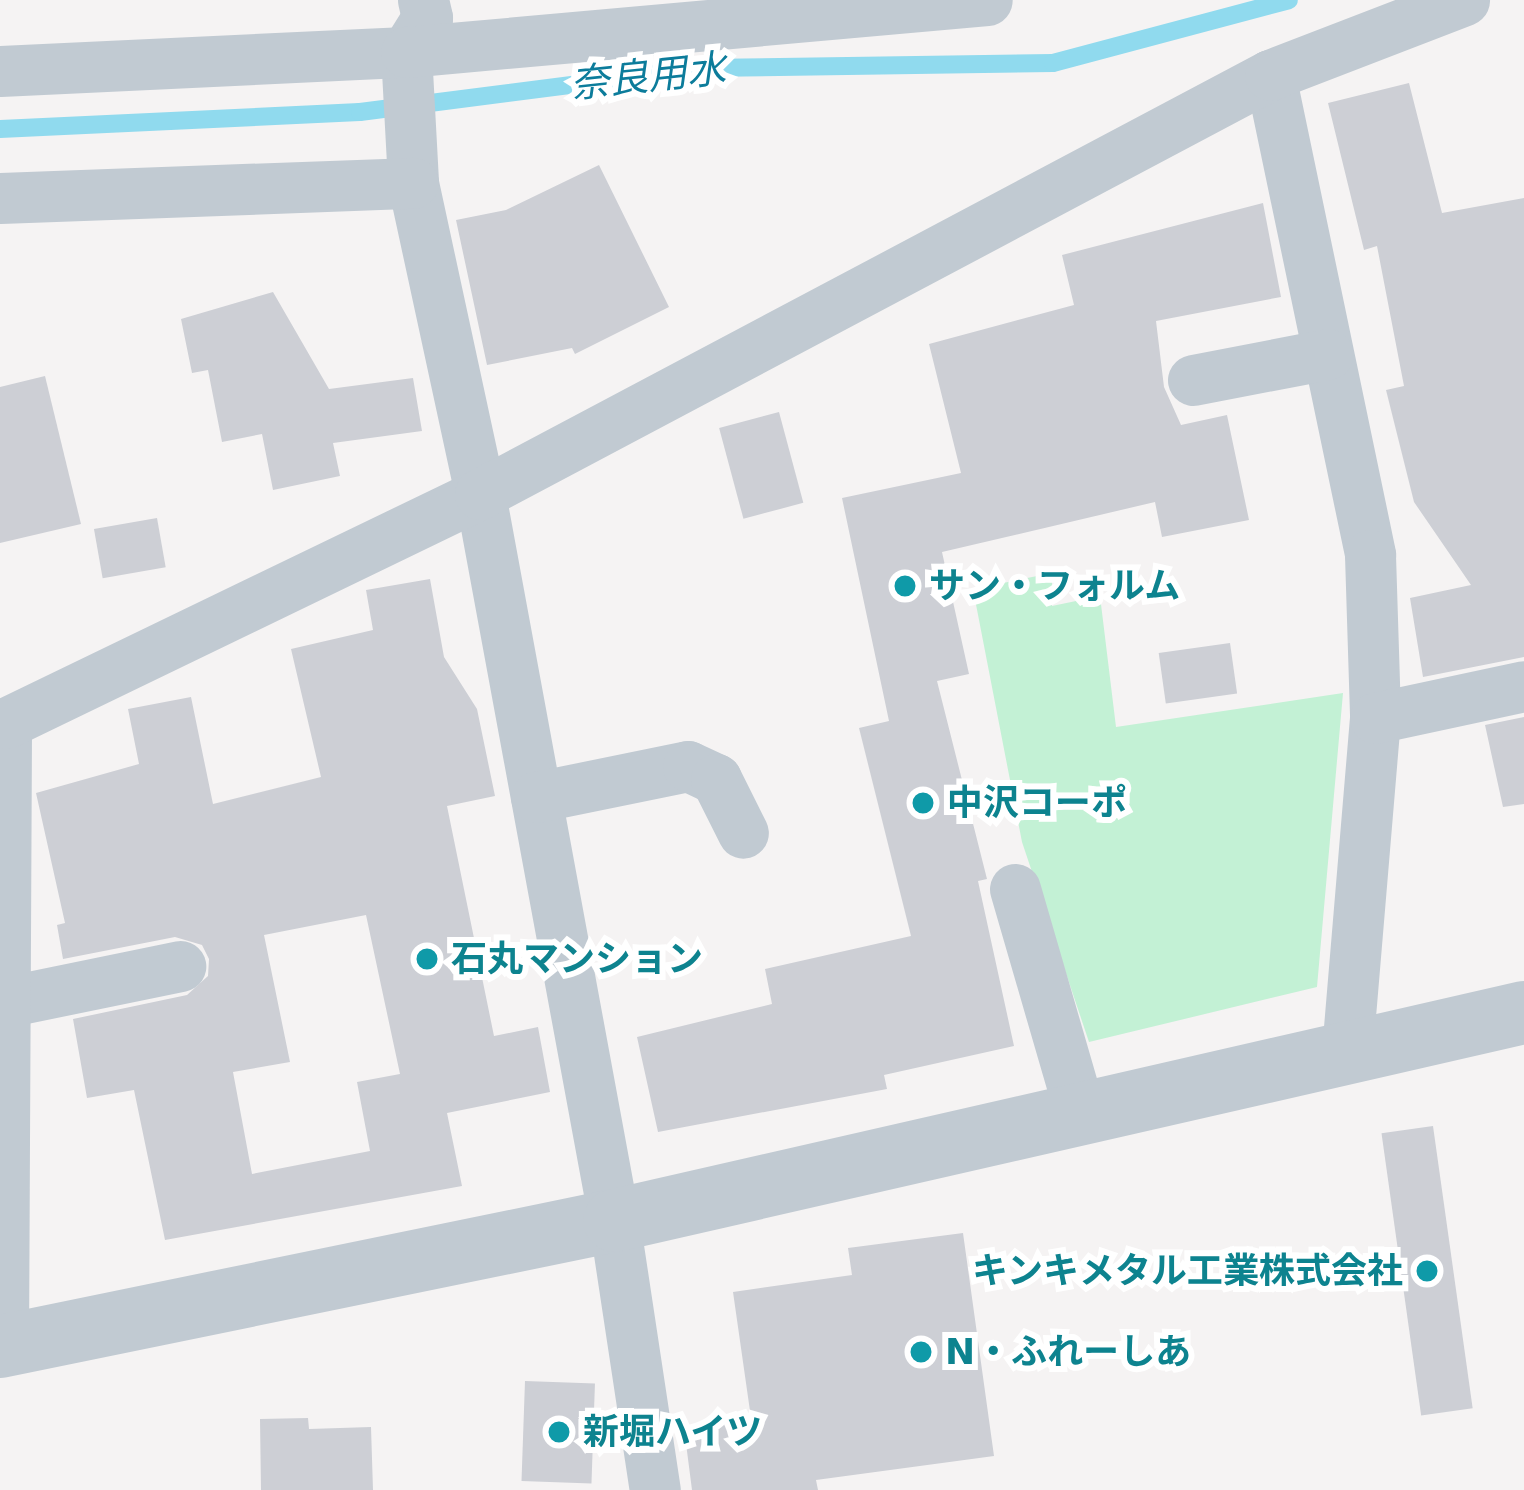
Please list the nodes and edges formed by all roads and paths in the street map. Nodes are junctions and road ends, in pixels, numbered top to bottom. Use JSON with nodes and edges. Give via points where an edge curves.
{"nodes":[{"id":1,"x":422,"y":0,"type":"edge"},
{"id":2,"x":987,"y":0,"type":"edge"},
{"id":3,"x":1448,"y":3,"type":"edge"},
{"id":4,"x":406,"y":52,"type":"junction"},
{"id":5,"x":0,"y":70,"type":"edge"},
{"id":6,"x":1270,"y":75,"type":"junction"},
{"id":7,"x":412,"y":183,"type":"junction"},
{"id":8,"x":0,"y":198,"type":"edge"},
{"id":9,"x":1328,"y":353,"type":"junction"},
{"id":10,"x":1193,"y":380,"type":"dead end"},
{"id":11,"x":480,"y":494,"type":"junction"},
{"id":12,"x":1524,"y":686,"type":"edge"},
{"id":13,"x":1375,"y":718,"type":"junction"},
{"id":14,"x":536,"y":796,"type":"junction"},
{"id":15,"x":743,"y":833,"type":"dead end"},
{"id":16,"x":1015,"y":889,"type":"dead end"},
{"id":17,"x":180,"y":966,"type":"dead end"},
{"id":18,"x":5,"y":1002,"type":"junction"},
{"id":19,"x":1524,"y":1012,"type":"edge"},
{"id":20,"x":1346,"y":1053,"type":"junction"},
{"id":21,"x":1080,"y":1113,"type":"junction"},
{"id":22,"x":614,"y":1220,"type":"junction"},
{"id":23,"x":2,"y":1346,"type":"edge"},
{"id":24,"x":655,"y":1490,"type":"edge"}],
"edges":[{"from":1,"to":4,"type":"street","via":[[427,19]]},
{"from":2,"to":4,"type":"street"},
{"from":3,"to":6,"type":"street"},
{"from":4,"to":5,"type":"street"},
{"from":4,"to":7,"type":"street"},
{"from":6,"to":9,"type":"street"},
{"from":6,"to":11,"type":"street"},
{"from":7,"to":8,"type":"street"},
{"from":7,"to":11,"type":"street"},
{"from":9,"to":10,"type":"street"},
{"from":9,"to":13,"type":"street","via":[[1370,555]]},
{"from":11,"to":14,"type":"street"},
{"from":11,"to":18,"type":"street","via":[[6,723]]},
{"from":12,"to":13,"type":"street"},
{"from":13,"to":20,"type":"street"},
{"from":14,"to":15,"type":"street","via":[[688,766],[716,779]]},
{"from":14,"to":22,"type":"street"},
{"from":16,"to":21,"type":"street"},
{"from":17,"to":18,"type":"street"},
{"from":18,"to":23,"type":"street"},
{"from":19,"to":20,"type":"street"},
{"from":20,"to":21,"type":"street"},
{"from":21,"to":22,"type":"street"},
{"from":22,"to":23,"type":"street"},
{"from":22,"to":24,"type":"street"}]}
